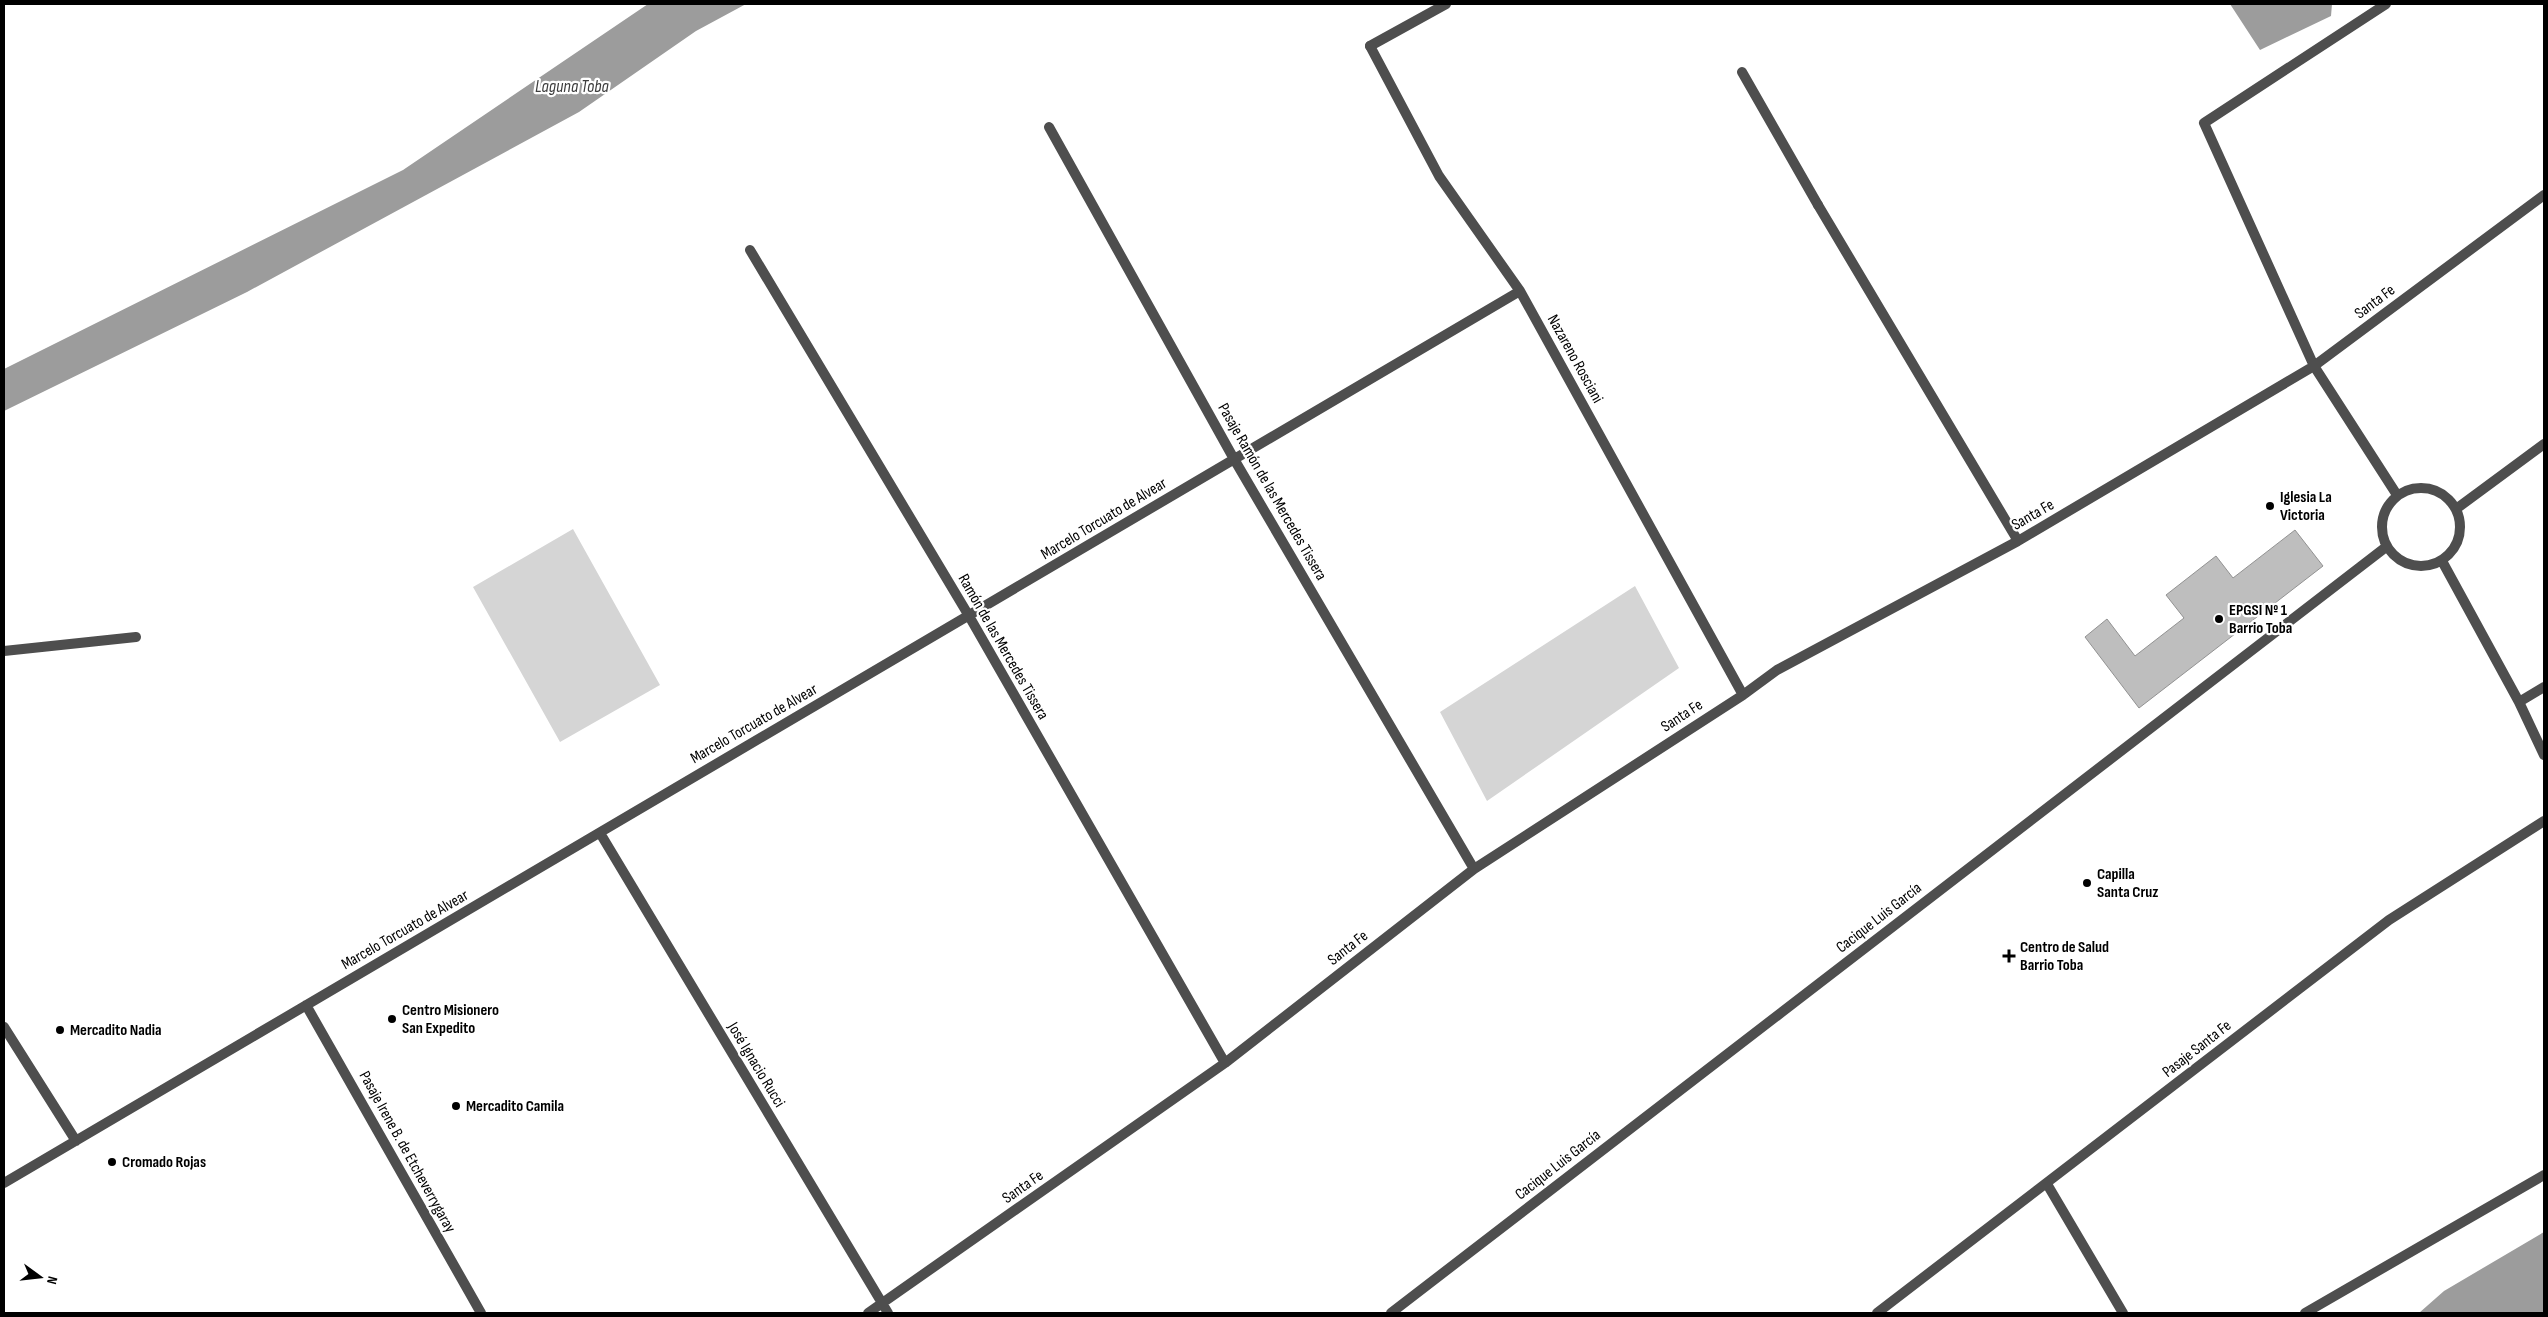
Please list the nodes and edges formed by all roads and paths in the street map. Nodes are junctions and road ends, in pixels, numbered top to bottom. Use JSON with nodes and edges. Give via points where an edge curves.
{"nodes":[{"id":1,"x":1446,"y":4,"type":"edge"},
{"id":2,"x":2386,"y":4,"type":"edge"},
{"id":3,"x":1742,"y":72,"type":"dead end"},
{"id":4,"x":1049,"y":127,"type":"dead end"},
{"id":5,"x":2544,"y":195,"type":"edge"},
{"id":6,"x":750,"y":250,"type":"dead end"},
{"id":7,"x":1520,"y":292,"type":"junction"},
{"id":8,"x":2314,"y":366,"type":"junction"},
{"id":9,"x":2544,"y":444,"type":"edge"},
{"id":10,"x":1234,"y":459,"type":"junction"},
{"id":11,"x":2397,"y":495,"type":"junction"},
{"id":12,"x":2456,"y":509,"type":"junction"},
{"id":13,"x":2018,"y":541,"type":"junction"},
{"id":14,"x":2386,"y":547,"type":"junction"},
{"id":15,"x":2442,"y":561,"type":"junction"},
{"id":16,"x":969,"y":616,"type":"junction"},
{"id":17,"x":136,"y":637,"type":"dead end"},
{"id":18,"x":4,"y":651,"type":"edge"},
{"id":19,"x":2544,"y":687,"type":"edge"},
{"id":20,"x":1744,"y":694,"type":"junction"},
{"id":21,"x":2519,"y":702,"type":"junction"},
{"id":22,"x":2544,"y":755,"type":"edge"},
{"id":23,"x":2544,"y":821,"type":"edge"},
{"id":24,"x":600,"y":833,"type":"junction"},
{"id":25,"x":1474,"y":868,"type":"junction"},
{"id":26,"x":306,"y":1005,"type":"junction"},
{"id":27,"x":4,"y":1027,"type":"edge"},
{"id":28,"x":1225,"y":1062,"type":"junction"},
{"id":29,"x":76,"y":1140,"type":"junction"},
{"id":30,"x":2544,"y":1175,"type":"edge"},
{"id":31,"x":4,"y":1183,"type":"edge"},
{"id":32,"x":2047,"y":1184,"type":"junction"},
{"id":33,"x":885,"y":1309,"type":"edge"},
{"id":34,"x":481,"y":1313,"type":"edge"},
{"id":35,"x":868,"y":1313,"type":"edge"},
{"id":36,"x":1390,"y":1313,"type":"edge"},
{"id":37,"x":1877,"y":1313,"type":"edge"},
{"id":38,"x":2123,"y":1313,"type":"edge"},
{"id":39,"x":2305,"y":1313,"type":"edge"}],
"edges":[{"from":1,"to":7,"type":"street","name":"Nazareno Rosciani","via":[[1370,46],[1439,176]]},
{"from":2,"to":8,"type":"street","via":[[2204,123]]},
{"from":3,"to":13,"type":"street"},
{"from":4,"to":10,"type":"street","name":"Pasaje Ramón de las Mercedes Tissera"},
{"from":5,"to":8,"type":"street","name":"Santa Fe"},
{"from":6,"to":16,"type":"street","name":"Ramón de las Mercedes Tissera"},
{"from":7,"to":10,"type":"street","name":"Marcelo Torcuato de Alvear"},
{"from":7,"to":20,"type":"street","name":"Nazareno Rosciani"},
{"from":8,"to":11,"type":"street"},
{"from":8,"to":13,"type":"street","name":"Santa Fe"},
{"from":9,"to":12,"type":"street"},
{"from":10,"to":16,"type":"street","name":"Marcelo Torcuato de Alvear"},
{"from":10,"to":25,"type":"street","name":"Pasaje Ramón de las Mercedes Tissera"},
{"from":11,"to":12,"type":"street","via":[[2418,487],[2440,492]]},
{"from":11,"to":14,"type":"street","via":[[2381,519]]},
{"from":12,"to":15,"type":"street","via":[[2460,527],[2458,537]]},
{"from":13,"to":20,"type":"street","name":"Santa Fe","via":[[1777,670]]},
{"from":14,"to":15,"type":"street","via":[[2401,562],[2415,566]]},
{"from":14,"to":36,"type":"street","name":"Cacique Luis García"},
{"from":15,"to":21,"type":"street"},
{"from":16,"to":24,"type":"street","name":"Marcelo Torcuato de Alvear"},
{"from":16,"to":28,"type":"street","name":"Ramón de las Mercedes Tissera"},
{"from":17,"to":18,"type":"street"},
{"from":19,"to":21,"type":"street"},
{"from":20,"to":25,"type":"street","name":"Santa Fe"},
{"from":21,"to":22,"type":"street"},
{"from":23,"to":32,"type":"street","name":"Pasaje Santa Fe","via":[[2389,920]]},
{"from":24,"to":26,"type":"street","name":"Marcelo Torcuato de Alvear"},
{"from":24,"to":33,"type":"street","name":"José Ignacio Rucci"},
{"from":25,"to":28,"type":"street","name":"Santa Fe"},
{"from":26,"to":29,"type":"street","name":"Marcelo Torcuato de Alvear"},
{"from":26,"to":34,"type":"street","name":"Pasaje Irene B. de Etcheverrygaray"},
{"from":27,"to":29,"type":"street"},
{"from":28,"to":33,"type":"street","name":"Santa Fe"},
{"from":29,"to":31,"type":"street","name":"Marcelo Torcuato de Alvear"},
{"from":30,"to":39,"type":"street"},
{"from":32,"to":37,"type":"street","name":"Pasaje Santa Fe"},
{"from":32,"to":38,"type":"street"},
{"from":33,"to":35,"type":"street","name":"Santa Fe"}]}
